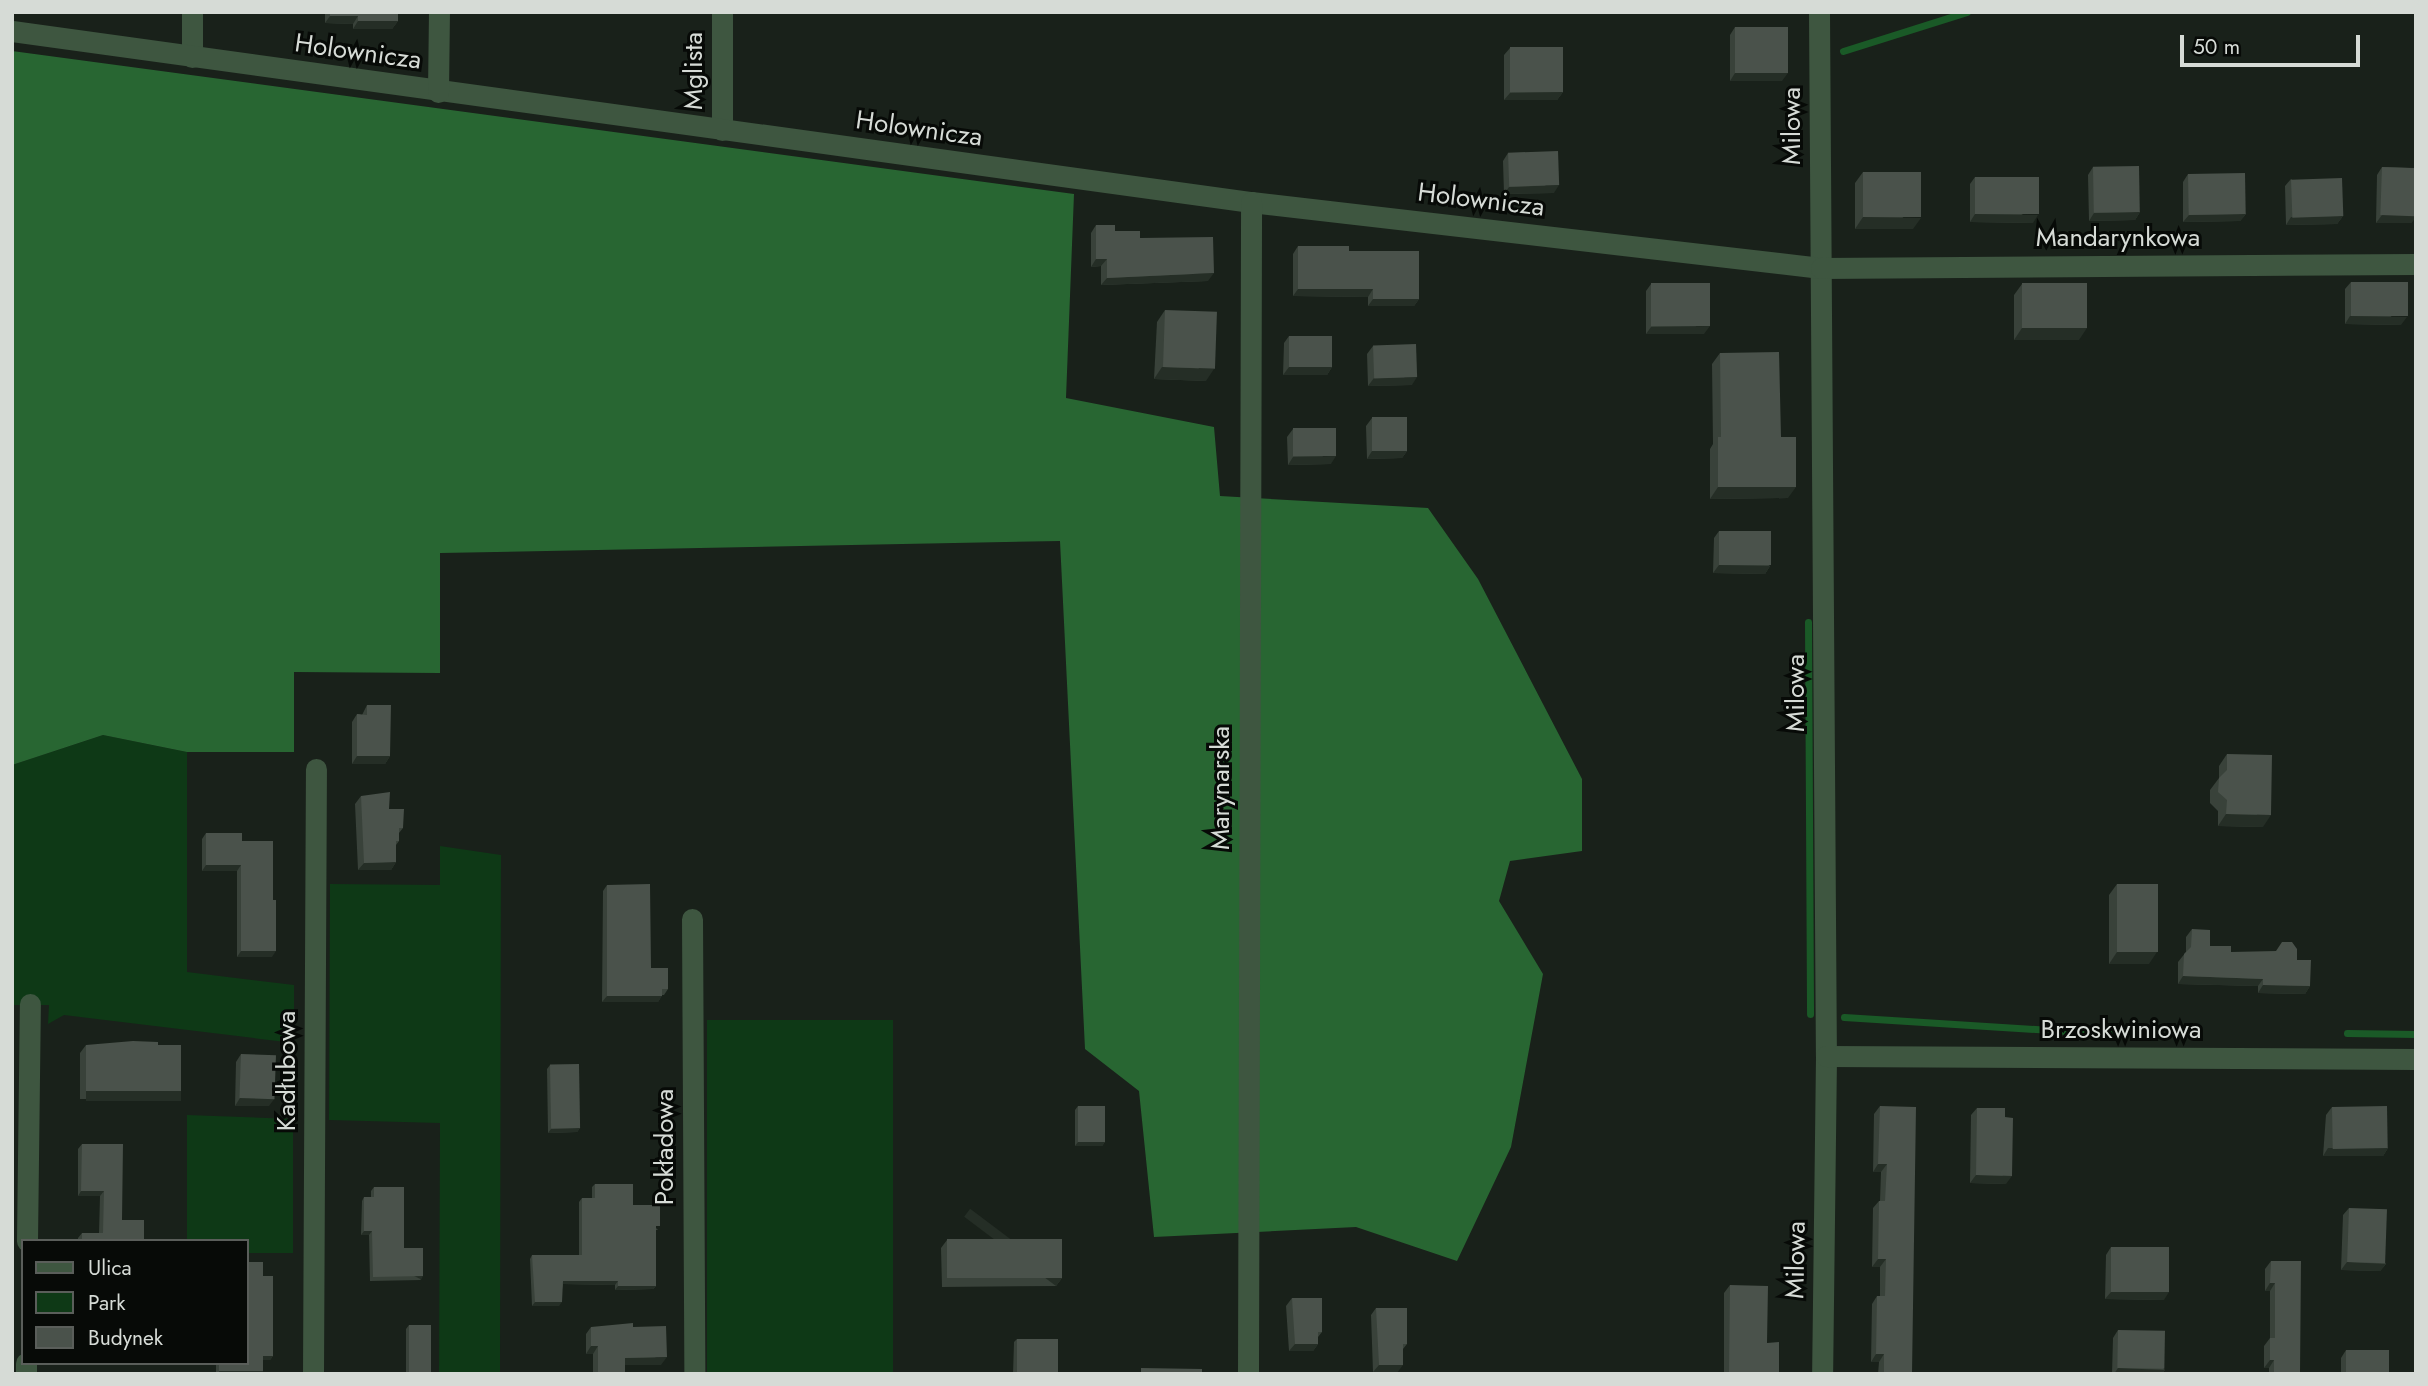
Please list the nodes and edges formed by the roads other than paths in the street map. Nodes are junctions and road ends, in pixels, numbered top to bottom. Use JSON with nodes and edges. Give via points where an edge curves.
{"nodes":[{"id":1,"x":192,"y":12,"type":"edge"},
{"id":2,"x":439,"y":12,"type":"edge"},
{"id":3,"x":722,"y":12,"type":"edge"},
{"id":4,"x":1819,"y":12,"type":"edge"},
{"id":5,"x":12,"y":31,"type":"edge"},
{"id":6,"x":192,"y":57,"type":"junction"},
{"id":7,"x":438,"y":92,"type":"junction"},
{"id":8,"x":722,"y":130,"type":"junction"},
{"id":9,"x":1251,"y":202,"type":"junction"},
{"id":10,"x":2416,"y":264,"type":"edge"},
{"id":11,"x":1821,"y":268,"type":"junction"},
{"id":12,"x":316,"y":769,"type":"dead end"},
{"id":13,"x":692,"y":919,"type":"dead end"},
{"id":14,"x":30,"y":1004,"type":"dead end"},
{"id":15,"x":1826,"y":1056,"type":"junction"},
{"id":16,"x":2416,"y":1059,"type":"edge"},
{"id":17,"x":27,"y":1239,"type":"edge"},
{"id":18,"x":313,"y":1374,"type":"edge"},
{"id":19,"x":694,"y":1374,"type":"edge"},
{"id":20,"x":1248,"y":1374,"type":"edge"},
{"id":21,"x":1822,"y":1374,"type":"edge"}],
"edges":[{"from":1,"to":6,"type":"street"},
{"from":2,"to":7,"type":"street"},
{"from":3,"to":8,"type":"street","name":"Mglista"},
{"from":4,"to":11,"type":"street","name":"Milowa"},
{"from":5,"to":6,"type":"street","name":"Holownicza"},
{"from":6,"to":7,"type":"street","name":"Holownicza"},
{"from":7,"to":8,"type":"street","name":"Holownicza"},
{"from":8,"to":9,"type":"street","name":"Holownicza"},
{"from":9,"to":11,"type":"street","name":"Holownicza"},
{"from":9,"to":20,"type":"street","name":"Marynarska"},
{"from":10,"to":11,"type":"street","name":"Mandarynkowa"},
{"from":11,"to":15,"type":"street","name":"Milowa"},
{"from":12,"to":18,"type":"street","name":"Kadłubowa"},
{"from":13,"to":19,"type":"street","name":"Pokładowa"},
{"from":14,"to":17,"type":"street"},
{"from":15,"to":16,"type":"street","name":"Brzoskwiniowa"},
{"from":15,"to":21,"type":"street","name":"Milowa"}]}
